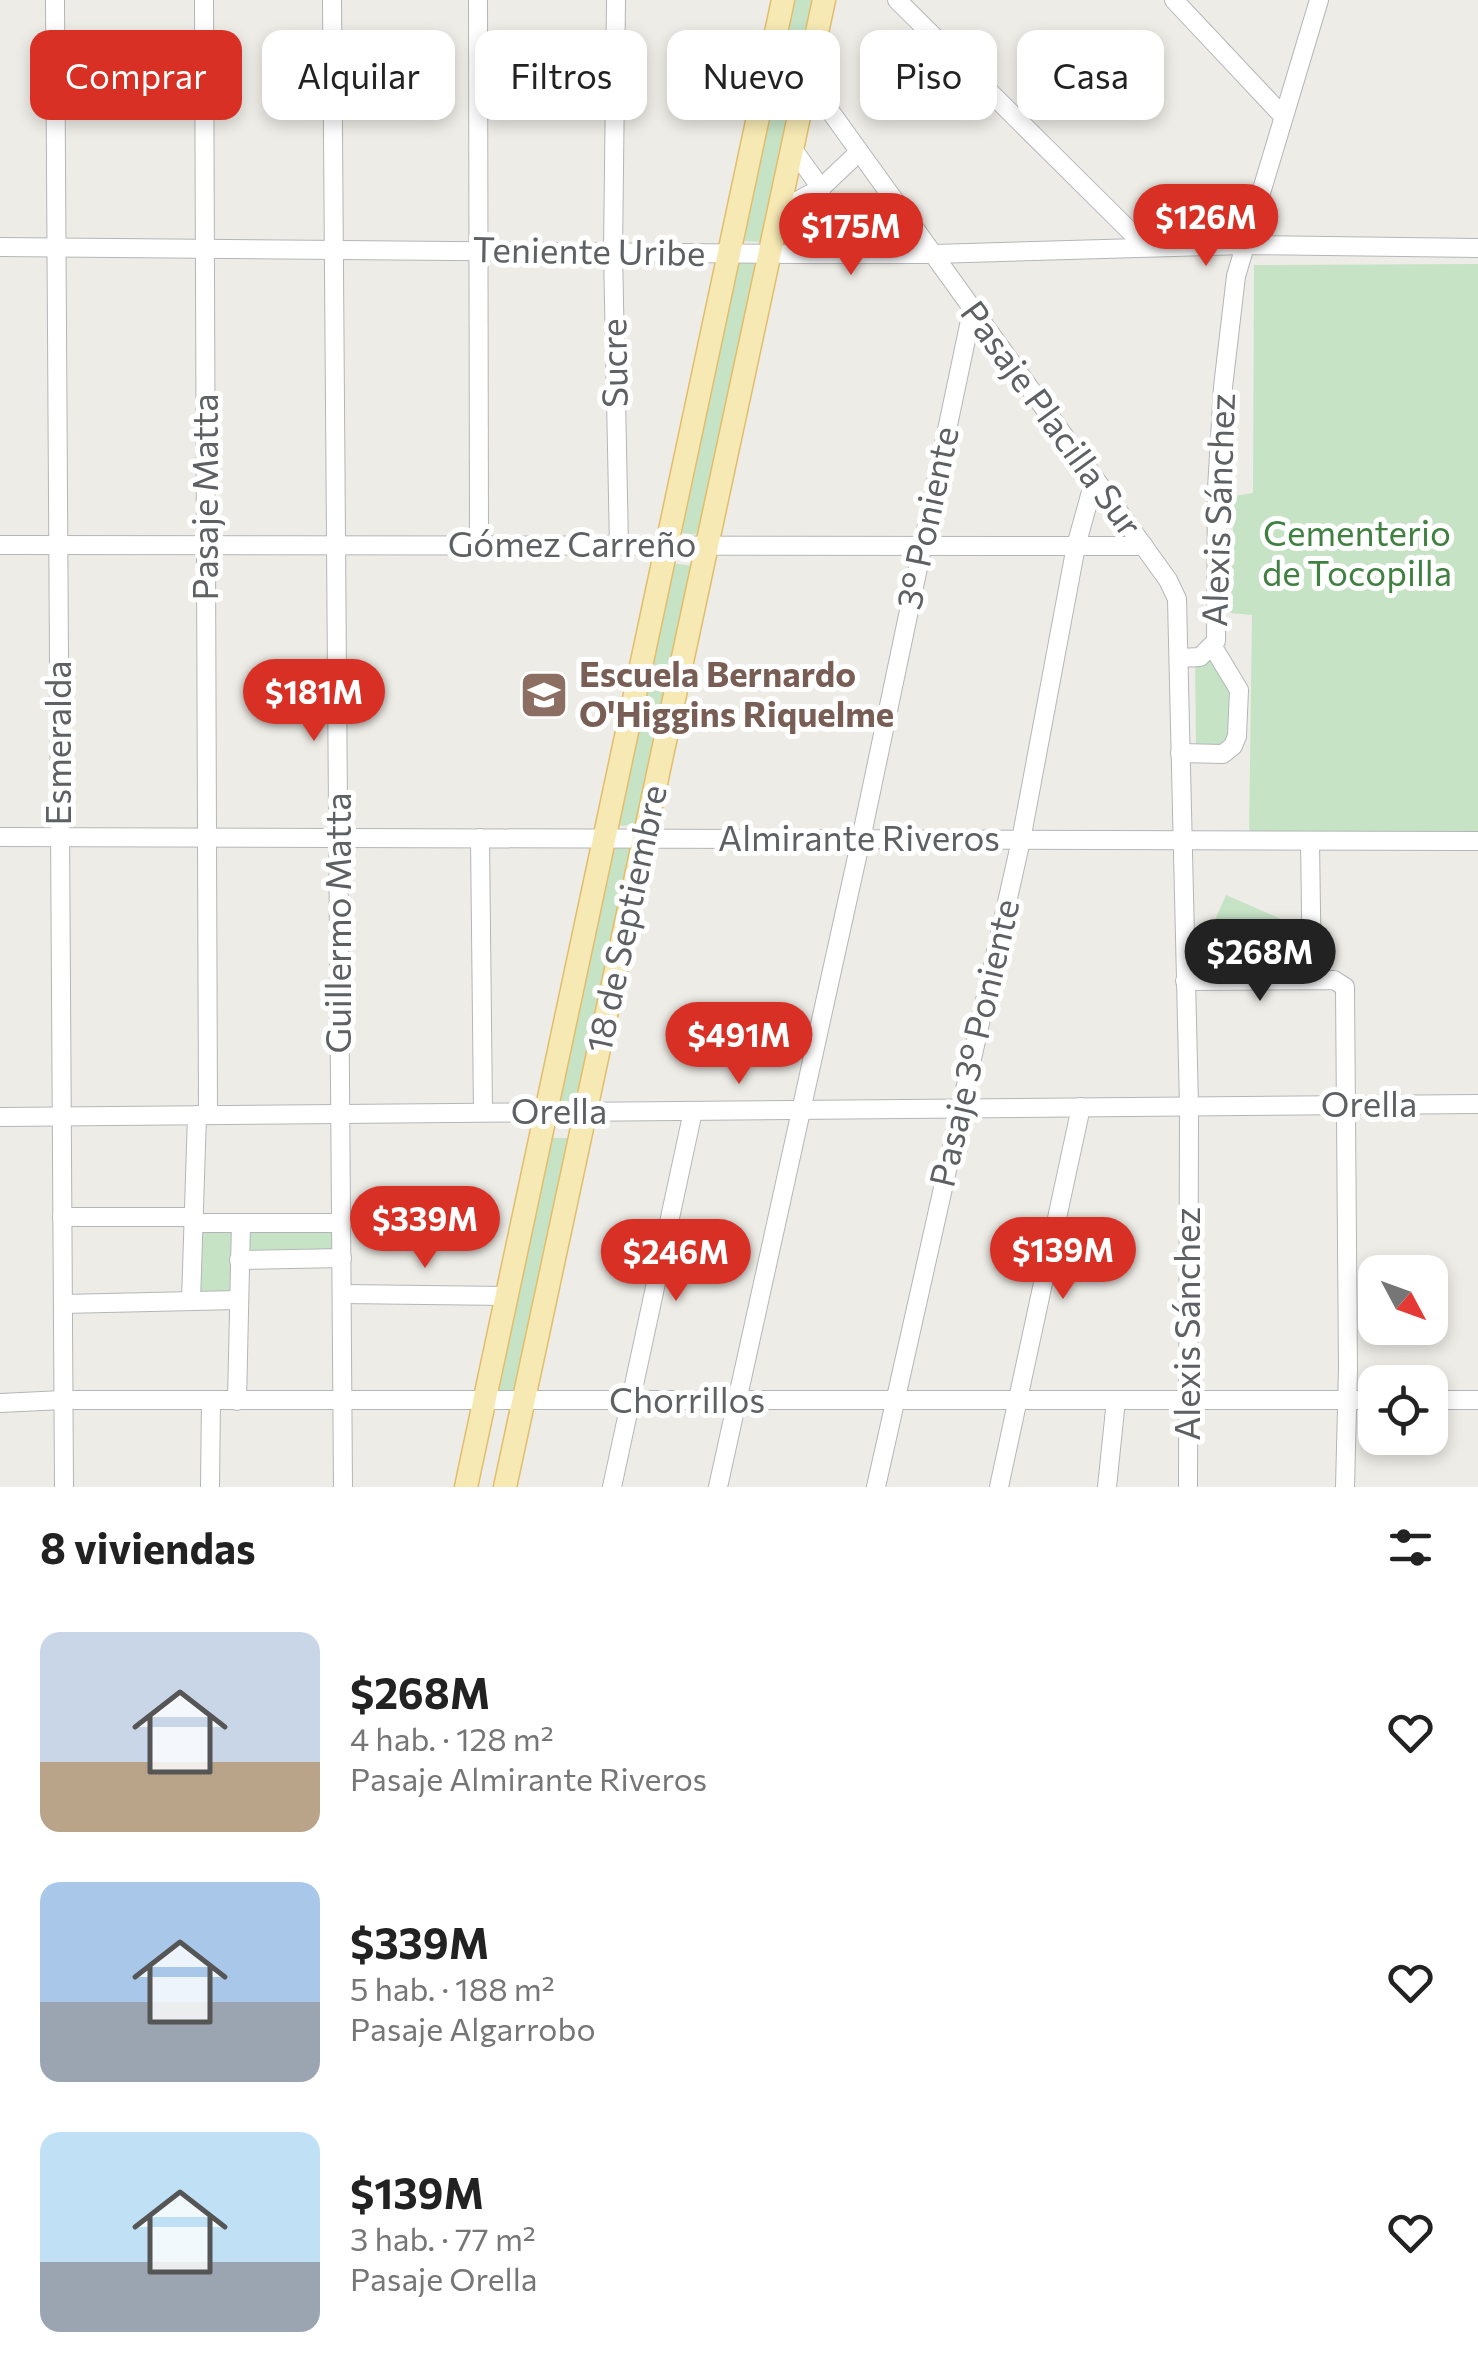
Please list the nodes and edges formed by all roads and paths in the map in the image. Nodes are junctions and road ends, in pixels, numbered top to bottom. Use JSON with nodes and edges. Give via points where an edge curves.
{"nodes":[{"id":1,"x":54,"y":0,"type":"edge"},
{"id":2,"x":204,"y":0,"type":"edge"},
{"id":3,"x":332,"y":0,"type":"edge"},
{"id":4,"x":478,"y":0,"type":"edge"},
{"id":5,"x":616,"y":0,"type":"edge"},
{"id":6,"x":783,"y":0,"type":"edge"},
{"id":7,"x":824,"y":0,"type":"edge"},
{"id":8,"x":897,"y":0,"type":"edge"},
{"id":9,"x":1174,"y":0,"type":"edge"},
{"id":10,"x":1319,"y":0,"type":"edge"},
{"id":11,"x":777,"y":30,"type":"edge"},
{"id":12,"x":818,"y":30,"type":"edge"},
{"id":13,"x":1283,"y":116,"type":"junction"},
{"id":14,"x":758,"y":120,"type":"edge"},
{"id":15,"x":798,"y":120,"type":"edge"},
{"id":16,"x":836,"y":120,"type":"edge"},
{"id":17,"x":792,"y":148,"type":"junction"},
{"id":18,"x":859,"y":152,"type":"junction"},
{"id":19,"x":820,"y":188,"type":"junction"},
{"id":20,"x":779,"y":211,"type":"junction"},
{"id":21,"x":56,"y":245,"type":"junction"},
{"id":22,"x":1244,"y":245,"type":"junction"},
{"id":23,"x":1146,"y":246,"type":"junction"},
{"id":24,"x":0,"y":247,"type":"edge"},
{"id":25,"x":204,"y":247,"type":"junction"},
{"id":26,"x":1478,"y":248,"type":"edge"},
{"id":27,"x":334,"y":249,"type":"junction"},
{"id":28,"x":476,"y":251,"type":"junction"},
{"id":29,"x":613,"y":252,"type":"junction"},
{"id":30,"x":730,"y":254,"type":"junction"},
{"id":31,"x":769,"y":254,"type":"junction"},
{"id":32,"x":816,"y":254,"type":"junction"},
{"id":33,"x":934,"y":254,"type":"junction"},
{"id":34,"x":972,"y":310,"type":"junction"},
{"id":35,"x":1094,"y":481,"type":"junction"},
{"id":36,"x":0,"y":545,"type":"edge"},
{"id":37,"x":58,"y":545,"type":"junction"},
{"id":38,"x":206,"y":545,"type":"junction"},
{"id":39,"x":336,"y":545,"type":"junction"},
{"id":40,"x":478,"y":545,"type":"junction"},
{"id":41,"x":619,"y":546,"type":"junction"},
{"id":42,"x":667,"y":546,"type":"junction"},
{"id":43,"x":707,"y":546,"type":"junction"},
{"id":44,"x":921,"y":546,"type":"junction"},
{"id":45,"x":1076,"y":546,"type":"junction"},
{"id":46,"x":1144,"y":546,"type":"junction"},
{"id":47,"x":1213,"y":647,"type":"junction"},
{"id":48,"x":1180,"y":658,"type":"junction"},
{"id":49,"x":1180,"y":753,"type":"junction"},
{"id":50,"x":0,"y":837,"type":"edge"},
{"id":51,"x":60,"y":837,"type":"junction"},
{"id":52,"x":207,"y":838,"type":"junction"},
{"id":53,"x":338,"y":838,"type":"junction"},
{"id":54,"x":480,"y":838,"type":"junction"},
{"id":55,"x":606,"y":838,"type":"junction"},
{"id":56,"x":646,"y":839,"type":"junction"},
{"id":57,"x":861,"y":839,"type":"junction"},
{"id":58,"x":1021,"y":840,"type":"junction"},
{"id":59,"x":1181,"y":840,"type":"junction"},
{"id":60,"x":1310,"y":841,"type":"junction"},
{"id":61,"x":1478,"y":841,"type":"edge"},
{"id":62,"x":1185,"y":980,"type":"junction"},
{"id":63,"x":1312,"y":980,"type":"junction"},
{"id":64,"x":1478,"y":1104,"type":"edge"},
{"id":65,"x":1348,"y":1105,"type":"junction"},
{"id":66,"x":1189,"y":1106,"type":"junction"},
{"id":67,"x":1082,"y":1107,"type":"junction"},
{"id":68,"x":800,"y":1108,"type":"junction"},
{"id":69,"x":960,"y":1108,"type":"junction"},
{"id":70,"x":693,"y":1111,"type":"junction"},
{"id":71,"x":483,"y":1112,"type":"junction"},
{"id":72,"x":546,"y":1112,"type":"junction"},
{"id":73,"x":585,"y":1112,"type":"junction"},
{"id":74,"x":341,"y":1114,"type":"junction"},
{"id":75,"x":202,"y":1115,"type":"junction"},
{"id":76,"x":62,"y":1116,"type":"junction"},
{"id":77,"x":0,"y":1117,"type":"edge"},
{"id":78,"x":62,"y":1218,"type":"junction"},
{"id":79,"x":194,"y":1220,"type":"junction"},
{"id":80,"x":342,"y":1223,"type":"junction"},
{"id":81,"x":240,"y":1224,"type":"junction"},
{"id":82,"x":342,"y":1258,"type":"junction"},
{"id":83,"x":239,"y":1260,"type":"junction"},
{"id":84,"x":342,"y":1294,"type":"junction"},
{"id":85,"x":507,"y":1296,"type":"junction"},
{"id":86,"x":238,"y":1300,"type":"junction"},
{"id":87,"x":191,"y":1301,"type":"junction"},
{"id":88,"x":62,"y":1304,"type":"junction"},
{"id":89,"x":63,"y":1400,"type":"junction"},
{"id":90,"x":736,"y":1400,"type":"junction"},
{"id":91,"x":896,"y":1400,"type":"junction"},
{"id":92,"x":1017,"y":1400,"type":"junction"},
{"id":93,"x":1116,"y":1400,"type":"junction"},
{"id":94,"x":1188,"y":1400,"type":"junction"},
{"id":95,"x":1348,"y":1400,"type":"junction"},
{"id":96,"x":1358,"y":1400,"type":"edge"},
{"id":97,"x":1448,"y":1400,"type":"edge"},
{"id":98,"x":1478,"y":1400,"type":"edge"},
{"id":99,"x":211,"y":1401,"type":"junction"},
{"id":100,"x":237,"y":1401,"type":"junction"},
{"id":101,"x":343,"y":1401,"type":"junction"},
{"id":102,"x":484,"y":1401,"type":"junction"},
{"id":103,"x":524,"y":1401,"type":"junction"},
{"id":104,"x":631,"y":1401,"type":"junction"},
{"id":105,"x":0,"y":1403,"type":"edge"},
{"id":106,"x":64,"y":1487,"type":"edge"},
{"id":107,"x":210,"y":1487,"type":"edge"},
{"id":108,"x":344,"y":1487,"type":"edge"},
{"id":109,"x":466,"y":1487,"type":"edge"},
{"id":110,"x":505,"y":1487,"type":"edge"},
{"id":111,"x":612,"y":1487,"type":"edge"},
{"id":112,"x":718,"y":1487,"type":"edge"},
{"id":113,"x":876,"y":1487,"type":"edge"},
{"id":114,"x":998,"y":1487,"type":"edge"},
{"id":115,"x":1107,"y":1487,"type":"edge"},
{"id":116,"x":1188,"y":1487,"type":"edge"},
{"id":117,"x":1344,"y":1487,"type":"edge"}],
"edges":[{"from":1,"to":21,"type":"street","name":"Esmeralda"},
{"from":2,"to":25,"type":"street","name":"Pasaje Matta"},
{"from":3,"to":27,"type":"street","name":"Guillermo Matta"},
{"from":4,"to":28,"type":"street"},
{"from":5,"to":29,"type":"street","name":"Sucre"},
{"from":6,"to":11,"type":"main road","name":"18 de Septiembre"},
{"from":7,"to":12,"type":"main road","name":"18 de Septiembre"},
{"from":8,"to":23,"type":"street"},
{"from":9,"to":13,"type":"street"},
{"from":10,"to":13,"type":"street","name":"Alexis Sánchez"},
{"from":13,"to":22,"type":"street","name":"Alexis Sánchez"},
{"from":14,"to":30,"type":"main road","name":"18 de Septiembre"},
{"from":15,"to":17,"type":"main road","name":"18 de Septiembre"},
{"from":16,"to":18,"type":"street","name":"Pasaje Placilla Sur"},
{"from":17,"to":19,"type":"street"},
{"from":17,"to":20,"type":"main road","name":"18 de Septiembre"},
{"from":18,"to":19,"type":"street"},
{"from":18,"to":33,"type":"street","name":"Pasaje Placilla Sur"},
{"from":19,"to":20,"type":"street"},
{"from":19,"to":32,"type":"street"},
{"from":20,"to":31,"type":"main road","name":"18 de Septiembre"},
{"from":21,"to":24,"type":"street","name":"Teniente Uribe"},
{"from":21,"to":25,"type":"street","name":"Teniente Uribe"},
{"from":21,"to":37,"type":"street","name":"Esmeralda"},
{"from":22,"to":23,"type":"street","name":"Teniente Uribe"},
{"from":22,"to":26,"type":"street","name":"Teniente Uribe"},
{"from":22,"to":47,"type":"street","name":"Alexis Sánchez","via":[[1223,386]]},
{"from":23,"to":33,"type":"street","name":"Teniente Uribe"},
{"from":25,"to":27,"type":"street","name":"Teniente Uribe"},
{"from":25,"to":38,"type":"street","name":"Pasaje Matta"},
{"from":27,"to":28,"type":"street","name":"Teniente Uribe"},
{"from":27,"to":39,"type":"street","name":"Guillermo Matta"},
{"from":28,"to":29,"type":"street","name":"Teniente Uribe"},
{"from":28,"to":40,"type":"street"},
{"from":29,"to":30,"type":"street","name":"Teniente Uribe"},
{"from":29,"to":41,"type":"street","name":"Sucre"},
{"from":30,"to":31,"type":"street","name":"Teniente Uribe"},
{"from":30,"to":42,"type":"main road","name":"18 de Septiembre"},
{"from":31,"to":32,"type":"street","name":"Teniente Uribe"},
{"from":31,"to":43,"type":"main road","name":"18 de Septiembre"},
{"from":32,"to":33,"type":"street","name":"Teniente Uribe"},
{"from":33,"to":34,"type":"street","name":"Pasaje Placilla Sur"},
{"from":34,"to":35,"type":"street","name":"Pasaje Placilla Sur"},
{"from":34,"to":44,"type":"street","name":"3° Poniente"},
{"from":35,"to":45,"type":"street","name":"Pasaje 3° Poniente"},
{"from":35,"to":46,"type":"street","name":"Pasaje Placilla Sur"},
{"from":36,"to":37,"type":"street","name":"Gómez Carreño"},
{"from":37,"to":38,"type":"street","name":"Gómez Carreño"},
{"from":37,"to":51,"type":"street","name":"Esmeralda"},
{"from":38,"to":39,"type":"street","name":"Gómez Carreño"},
{"from":38,"to":52,"type":"street","name":"Pasaje Matta"},
{"from":39,"to":40,"type":"street","name":"Gómez Carreño"},
{"from":39,"to":53,"type":"street","name":"Guillermo Matta"},
{"from":40,"to":41,"type":"street","name":"Gómez Carreño"},
{"from":41,"to":42,"type":"street","name":"Gómez Carreño"},
{"from":42,"to":43,"type":"street","name":"Gómez Carreño"},
{"from":42,"to":55,"type":"main road","name":"18 de Septiembre"},
{"from":43,"to":44,"type":"street","name":"Gómez Carreño"},
{"from":43,"to":56,"type":"main road","name":"18 de Septiembre"},
{"from":44,"to":45,"type":"street","name":"Gómez Carreño"},
{"from":44,"to":57,"type":"street","name":"3° Poniente"},
{"from":45,"to":46,"type":"street","name":"Gómez Carreño"},
{"from":45,"to":58,"type":"street","name":"Pasaje 3° Poniente"},
{"from":46,"to":48,"type":"street","name":"Pasaje Placilla Sur","via":[[1174,588]]},
{"from":47,"to":48,"type":"street","name":"Alexis Sánchez","via":[[1200,657]]},
{"from":47,"to":49,"type":"street","via":[[1240,690],[1237,736],[1223,754]]},
{"from":48,"to":49,"type":"street","name":"Alexis Sánchez"},
{"from":49,"to":59,"type":"street","name":"Alexis Sánchez"},
{"from":50,"to":51,"type":"street","name":"Almirante Riveros"},
{"from":51,"to":52,"type":"street","name":"Almirante Riveros"},
{"from":51,"to":76,"type":"street","name":"Esmeralda"},
{"from":52,"to":53,"type":"street","name":"Almirante Riveros"},
{"from":52,"to":75,"type":"street","name":"Pasaje Matta"},
{"from":53,"to":54,"type":"street","name":"Almirante Riveros"},
{"from":53,"to":74,"type":"street","name":"Guillermo Matta"},
{"from":54,"to":55,"type":"street","name":"Almirante Riveros"},
{"from":54,"to":71,"type":"street"},
{"from":55,"to":56,"type":"street","name":"Almirante Riveros"},
{"from":55,"to":72,"type":"main road","name":"18 de Septiembre"},
{"from":56,"to":57,"type":"street","name":"Almirante Riveros"},
{"from":56,"to":73,"type":"main road","name":"18 de Septiembre"},
{"from":57,"to":58,"type":"street","name":"Almirante Riveros"},
{"from":57,"to":68,"type":"street","name":"3° Poniente"},
{"from":58,"to":59,"type":"street","name":"Almirante Riveros"},
{"from":58,"to":69,"type":"street","name":"Pasaje 3° Poniente"},
{"from":59,"to":60,"type":"street","name":"Almirante Riveros"},
{"from":59,"to":62,"type":"street","name":"Alexis Sánchez"},
{"from":60,"to":61,"type":"street","name":"Almirante Riveros"},
{"from":60,"to":63,"type":"street"},
{"from":62,"to":63,"type":"street"},
{"from":62,"to":66,"type":"street","name":"Alexis Sánchez"},
{"from":63,"to":65,"type":"street","via":[[1345,987]]},
{"from":64,"to":65,"type":"street","name":"Orella"},
{"from":65,"to":66,"type":"street","name":"Orella"},
{"from":65,"to":95,"type":"street"},
{"from":66,"to":67,"type":"street","name":"Orella"},
{"from":66,"to":94,"type":"street","name":"Alexis Sánchez"},
{"from":67,"to":69,"type":"street","name":"Orella"},
{"from":67,"to":92,"type":"street"},
{"from":68,"to":69,"type":"street","name":"Orella"},
{"from":68,"to":70,"type":"street","name":"Orella"},
{"from":68,"to":90,"type":"street","name":"3° Poniente"},
{"from":69,"to":91,"type":"street","name":"Pasaje 3° Poniente"},
{"from":70,"to":73,"type":"street","name":"Orella"},
{"from":70,"to":104,"type":"street"},
{"from":71,"to":72,"type":"street","name":"Orella"},
{"from":71,"to":74,"type":"street","name":"Orella"},
{"from":72,"to":73,"type":"street","name":"Orella"},
{"from":72,"to":85,"type":"main road","name":"18 de Septiembre"},
{"from":73,"to":103,"type":"main road","name":"18 de Septiembre"},
{"from":74,"to":75,"type":"street","name":"Orella"},
{"from":74,"to":80,"type":"street","name":"Guillermo Matta"},
{"from":75,"to":76,"type":"street","name":"Orella"},
{"from":75,"to":79,"type":"street","name":"Pasaje Matta"},
{"from":76,"to":77,"type":"street","name":"Orella"},
{"from":76,"to":78,"type":"street","name":"Esmeralda"},
{"from":78,"to":79,"type":"street"},
{"from":78,"to":88,"type":"street","name":"Esmeralda"},
{"from":79,"to":81,"type":"street"},
{"from":79,"to":87,"type":"street","name":"Pasaje Matta"},
{"from":80,"to":81,"type":"street"},
{"from":80,"to":82,"type":"street","name":"Guillermo Matta"},
{"from":81,"to":83,"type":"street"},
{"from":82,"to":83,"type":"street"},
{"from":82,"to":84,"type":"street","name":"Guillermo Matta"},
{"from":83,"to":86,"type":"street"},
{"from":84,"to":85,"type":"street"},
{"from":84,"to":101,"type":"street","name":"Guillermo Matta"},
{"from":85,"to":102,"type":"main road","name":"18 de Septiembre"},
{"from":86,"to":87,"type":"street"},
{"from":86,"to":100,"type":"street"},
{"from":87,"to":88,"type":"street"},
{"from":88,"to":89,"type":"street","name":"Esmeralda"},
{"from":89,"to":99,"type":"street","name":"Chorrillos"},
{"from":89,"to":105,"type":"street","name":"Chorrillos"},
{"from":89,"to":106,"type":"street","name":"Esmeralda"},
{"from":90,"to":91,"type":"street","name":"Chorrillos"},
{"from":90,"to":104,"type":"street","name":"Chorrillos"},
{"from":90,"to":112,"type":"street","name":"3° Poniente"},
{"from":91,"to":92,"type":"street","name":"Chorrillos"},
{"from":91,"to":113,"type":"street","name":"Pasaje 3° Poniente"},
{"from":92,"to":93,"type":"street","name":"Chorrillos"},
{"from":92,"to":114,"type":"street"},
{"from":93,"to":94,"type":"street","name":"Chorrillos"},
{"from":93,"to":115,"type":"street"},
{"from":94,"to":95,"type":"street","name":"Chorrillos"},
{"from":94,"to":116,"type":"street","name":"Alexis Sánchez"},
{"from":95,"to":96,"type":"street","name":"Chorrillos"},
{"from":95,"to":117,"type":"street"},
{"from":97,"to":98,"type":"street"},
{"from":99,"to":100,"type":"street","name":"Chorrillos"},
{"from":99,"to":107,"type":"street"},
{"from":100,"to":101,"type":"street","name":"Chorrillos"},
{"from":101,"to":102,"type":"street","name":"Chorrillos"},
{"from":101,"to":108,"type":"street","name":"Guillermo Matta"},
{"from":102,"to":103,"type":"street","name":"Chorrillos"},
{"from":102,"to":109,"type":"main road","name":"18 de Septiembre"},
{"from":103,"to":104,"type":"street","name":"Chorrillos"},
{"from":103,"to":110,"type":"main road","name":"18 de Septiembre"},
{"from":104,"to":111,"type":"street"}]}
